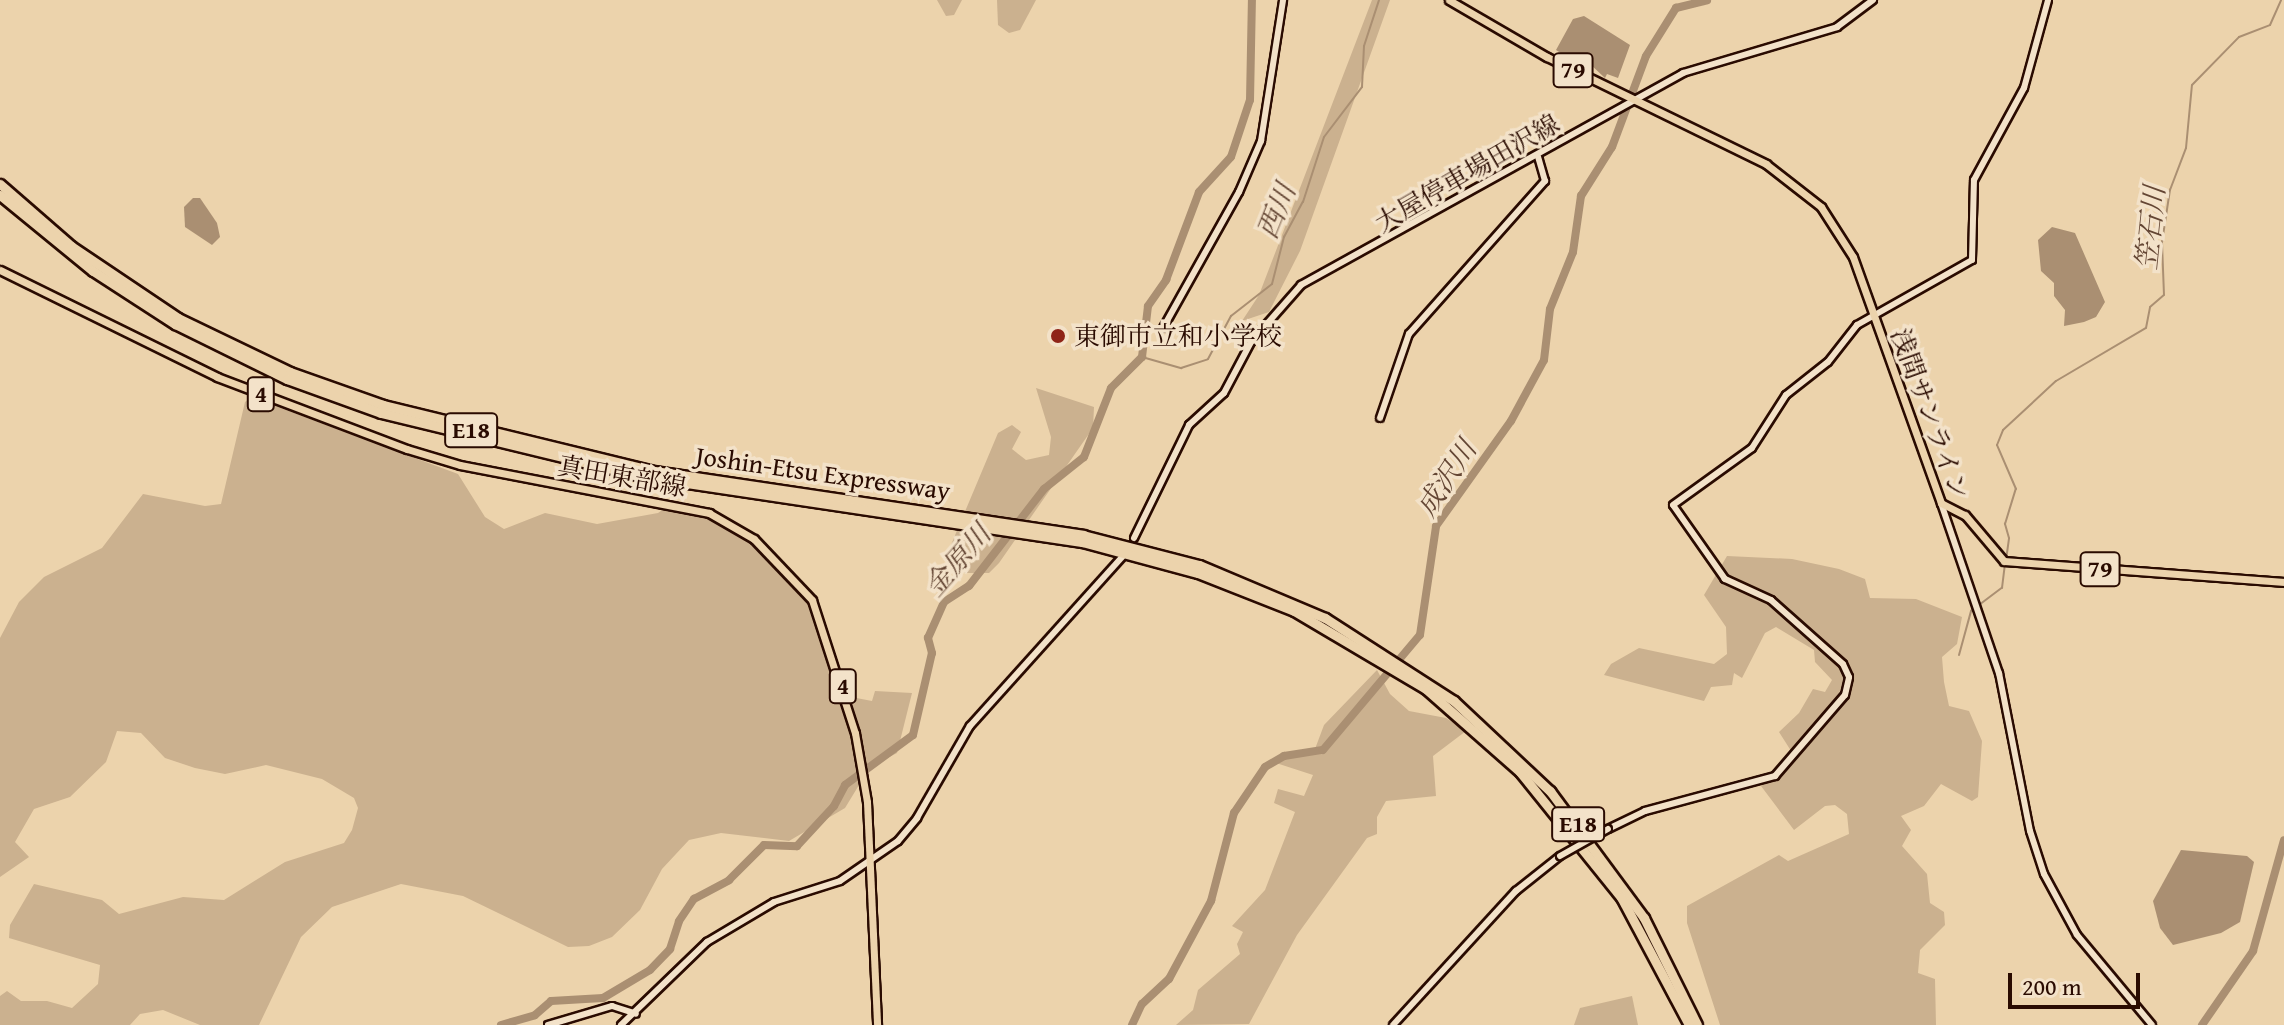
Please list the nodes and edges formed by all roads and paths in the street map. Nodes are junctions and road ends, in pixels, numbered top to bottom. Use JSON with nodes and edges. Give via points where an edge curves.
{"nodes":[{"id":1,"x":1283,"y":0,"type":"edge"},
{"id":2,"x":1449,"y":0,"type":"edge"},
{"id":3,"x":1873,"y":0,"type":"edge"},
{"id":4,"x":2048,"y":0,"type":"edge"},
{"id":5,"x":1630,"y":100,"type":"junction"},
{"id":6,"x":1538,"y":157,"type":"junction"},
{"id":7,"x":0,"y":184,"type":"edge"},
{"id":8,"x":0,"y":195,"type":"edge"},
{"id":9,"x":0,"y":270,"type":"edge"},
{"id":10,"x":1874,"y":315,"type":"junction"},
{"id":11,"x":1163,"y":328,"type":"dead end"},
{"id":12,"x":1380,"y":418,"type":"dead end"},
{"id":13,"x":1941,"y":503,"type":"junction"},
{"id":14,"x":1000,"y":523,"type":"junction"},
{"id":15,"x":1134,"y":538,"type":"dead end"},
{"id":16,"x":1123,"y":556,"type":"dead end"},
{"id":17,"x":2284,"y":582,"type":"edge"},
{"id":18,"x":1404,"y":669,"type":"junction"},
{"id":19,"x":870,"y":859,"type":"junction"},
{"id":20,"x":636,"y":1014,"type":"junction"},
{"id":21,"x":548,"y":1025,"type":"edge"},
{"id":22,"x":621,"y":1025,"type":"edge"},
{"id":23,"x":877,"y":1025,"type":"edge"},
{"id":24,"x":1393,"y":1025,"type":"edge"},
{"id":25,"x":1689,"y":1025,"type":"edge"},
{"id":26,"x":1697,"y":1025,"type":"edge"},
{"id":27,"x":2152,"y":1025,"type":"edge"}],
"edges":[{"from":1,"to":11,"type":"street","via":[[1261,141],[1239,192]]},
{"from":2,"to":5,"type":"main road","name":"浅間サンライン","number":"79"},
{"from":3,"to":5,"type":"street","name":"大屋停車場田沢線","via":[[1837,27],[1697,67]]},
{"from":4,"to":10,"type":"street","via":[[2024,88],[1974,180],[1972,260]]},
{"from":5,"to":6,"type":"street","name":"大屋停車場田沢線"},
{"from":5,"to":10,"type":"main road","name":"浅間サンライン","number":"79","via":[[1766,164],[1804,190],[1845,241]]},
{"from":6,"to":12,"type":"street","via":[[1545,181],[1409,334]]},
{"from":6,"to":15,"type":"street","name":"大屋停車場田沢線","via":[[1301,285],[1240,361],[1224,393],[1189,425]]},
{"from":7,"to":14,"type":"highway","name":"Joshin-Etsu Expressway","number":"E18","via":[[71,246],[178,318],[261,360],[373,402],[502,438],[661,472]]},
{"from":8,"to":14,"type":"highway","name":"Joshin-Etsu Expressway","number":"E18","via":[[93,271],[175,324],[258,367],[350,403],[613,471]]},
{"from":9,"to":19,"type":"main road","name":"真田東部線","number":"4","via":[[217,377],[407,449],[536,481],[672,503],[735,526],[789,571],[818,611],[855,733]]},
{"from":10,"to":13,"type":"main road","name":"浅間サンライン","number":"79"},
{"from":10,"to":24,"type":"street","bridge":true,"via":[[1786,395],[1752,448],[1673,505],[1725,579],[1771,600],[1843,664],[1849,682],[1845,695],[1775,776],[1645,811],[1560,856],[1516,891]]},
{"from":13,"to":17,"type":"main road","number":"79","via":[[1965,515],[2010,564]]},
{"from":13,"to":27,"type":"street","name":"浅間サンライン","via":[[1999,673],[2030,831],[2044,874],[2077,935]]},
{"from":14,"to":18,"type":"highway","name":"Joshin-Etsu Expressway","number":"E18","via":[[1208,576],[1294,611]]},
{"from":16,"to":19,"type":"street","via":[[970,726],[909,829]]},
{"from":18,"to":25,"type":"highway","name":"Joshin-Etsu Expressway","number":"E18","via":[[1496,748],[1578,837],[1637,922]]},
{"from":18,"to":26,"type":"highway","name":"Joshin-Etsu Expressway","number":"E18","via":[[1502,743],[1589,837],[1644,918]]},
{"from":19,"to":20,"type":"street","via":[[840,881],[760,909],[707,942]]},
{"from":19,"to":23,"type":"main road","name":"真田東部線","number":"4"},
{"from":20,"to":21,"type":"street","via":[[612,1006]]},
{"from":20,"to":22,"type":"street"}]}
